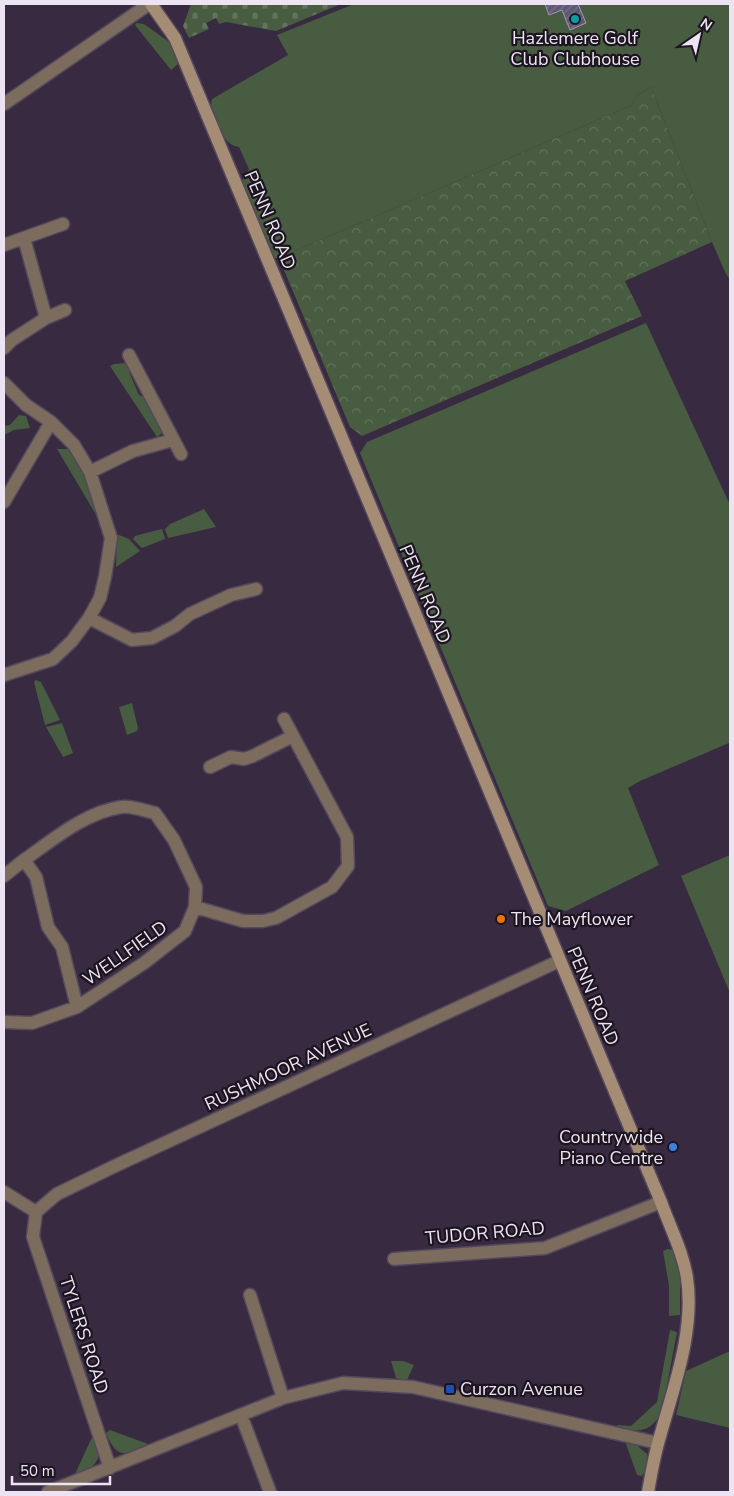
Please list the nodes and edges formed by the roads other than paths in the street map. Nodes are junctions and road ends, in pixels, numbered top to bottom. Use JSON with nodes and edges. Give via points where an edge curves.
{"nodes":[{"id":1,"x":150,"y":4,"type":"edge"},
{"id":2,"x":4,"y":104,"type":"edge"},
{"id":3,"x":63,"y":224,"type":"dead end"},
{"id":4,"x":24,"y":238,"type":"junction"},
{"id":5,"x":4,"y":245,"type":"edge"},
{"id":6,"x":66,"y":310,"type":"dead end"},
{"id":7,"x":46,"y":318,"type":"junction"},
{"id":8,"x":4,"y":348,"type":"edge"},
{"id":9,"x":129,"y":355,"type":"dead end"},
{"id":10,"x":4,"y":383,"type":"edge"},
{"id":11,"x":51,"y":422,"type":"junction"},
{"id":12,"x":173,"y":440,"type":"junction"},
{"id":13,"x":181,"y":454,"type":"dead end"},
{"id":14,"x":90,"y":472,"type":"junction"},
{"id":15,"x":4,"y":502,"type":"edge"},
{"id":16,"x":256,"y":589,"type":"dead end"},
{"id":17,"x":89,"y":618,"type":"junction"},
{"id":18,"x":4,"y":674,"type":"edge"},
{"id":19,"x":284,"y":719,"type":"dead end"},
{"id":20,"x":293,"y":736,"type":"junction"},
{"id":21,"x":210,"y":767,"type":"dead end"},
{"id":22,"x":24,"y":860,"type":"junction"},
{"id":23,"x":4,"y":876,"type":"edge"},
{"id":24,"x":195,"y":907,"type":"junction"},
{"id":25,"x":559,"y":961,"type":"junction"},
{"id":26,"x":77,"y":1007,"type":"junction"},
{"id":27,"x":4,"y":1022,"type":"edge"},
{"id":28,"x":4,"y":1192,"type":"edge"},
{"id":29,"x":661,"y":1202,"type":"junction"},
{"id":30,"x":36,"y":1212,"type":"junction"},
{"id":31,"x":394,"y":1259,"type":"dead end"},
{"id":32,"x":250,"y":1295,"type":"dead end"},
{"id":33,"x":283,"y":1398,"type":"junction"},
{"id":34,"x":241,"y":1415,"type":"junction"},
{"id":35,"x":658,"y":1443,"type":"junction"},
{"id":36,"x":110,"y":1468,"type":"junction"},
{"id":37,"x":48,"y":1492,"type":"edge"},
{"id":38,"x":270,"y":1492,"type":"edge"},
{"id":39,"x":648,"y":1492,"type":"edge"}],
"edges":[{"from":1,"to":2,"type":"street"},
{"from":1,"to":25,"type":"main road","name":"PENN ROAD","via":[[175,38]]},
{"from":3,"to":4,"type":"street"},
{"from":4,"to":5,"type":"street"},
{"from":4,"to":7,"type":"street"},
{"from":6,"to":7,"type":"street"},
{"from":7,"to":8,"type":"street"},
{"from":9,"to":12,"type":"street"},
{"from":10,"to":11,"type":"street","via":[[26,405]]},
{"from":11,"to":14,"type":"street","via":[[74,444]]},
{"from":11,"to":15,"type":"street"},
{"from":12,"to":13,"type":"street"},
{"from":12,"to":14,"type":"street","via":[[133,450]]},
{"from":14,"to":17,"type":"street","via":[[111,538],[100,598]]},
{"from":16,"to":17,"type":"street","via":[[231,595],[190,614],[176,626],[152,638],[132,640]]},
{"from":17,"to":18,"type":"street","via":[[53,659]]},
{"from":19,"to":20,"type":"street"},
{"from":20,"to":21,"type":"street","via":[[253,756],[244,759],[231,757]]},
{"from":20,"to":24,"type":"street","via":[[346,837],[348,866],[332,887],[263,922],[243,921]]},
{"from":22,"to":23,"type":"street","name":"WELLFIELD"},
{"from":22,"to":24,"type":"street","name":"WELLFIELD","via":[[87,818],[123,806],[155,813],[174,840],[196,887]]},
{"from":22,"to":26,"type":"street","name":"WELLFIELD","via":[[36,877],[48,927],[62,947]]},
{"from":24,"to":26,"type":"street","name":"WELLFIELD","via":[[185,931],[144,963]]},
{"from":25,"to":29,"type":"main road","name":"PENN ROAD"},
{"from":25,"to":30,"type":"street","name":"RUSHMOOR AVENUE","via":[[100,1173],[57,1194]]},
{"from":26,"to":27,"type":"street","name":"WELLFIELD","via":[[32,1023]]},
{"from":28,"to":30,"type":"street"},
{"from":29,"to":31,"type":"street","name":"TUDOR ROAD","via":[[545,1248]]},
{"from":29,"to":35,"type":"main road","name":"PENN ROAD","via":[[683,1260],[688,1301],[687,1329]]},
{"from":30,"to":36,"type":"street","name":"TYLERS ROAD","via":[[33,1237]]},
{"from":32,"to":33,"type":"street"},
{"from":33,"to":34,"type":"street"},
{"from":33,"to":35,"type":"street","via":[[343,1383],[413,1387]]},
{"from":34,"to":36,"type":"street"},
{"from":34,"to":38,"type":"street"},
{"from":35,"to":39,"type":"main road","name":"PENN ROAD"},
{"from":36,"to":37,"type":"street"}]}
